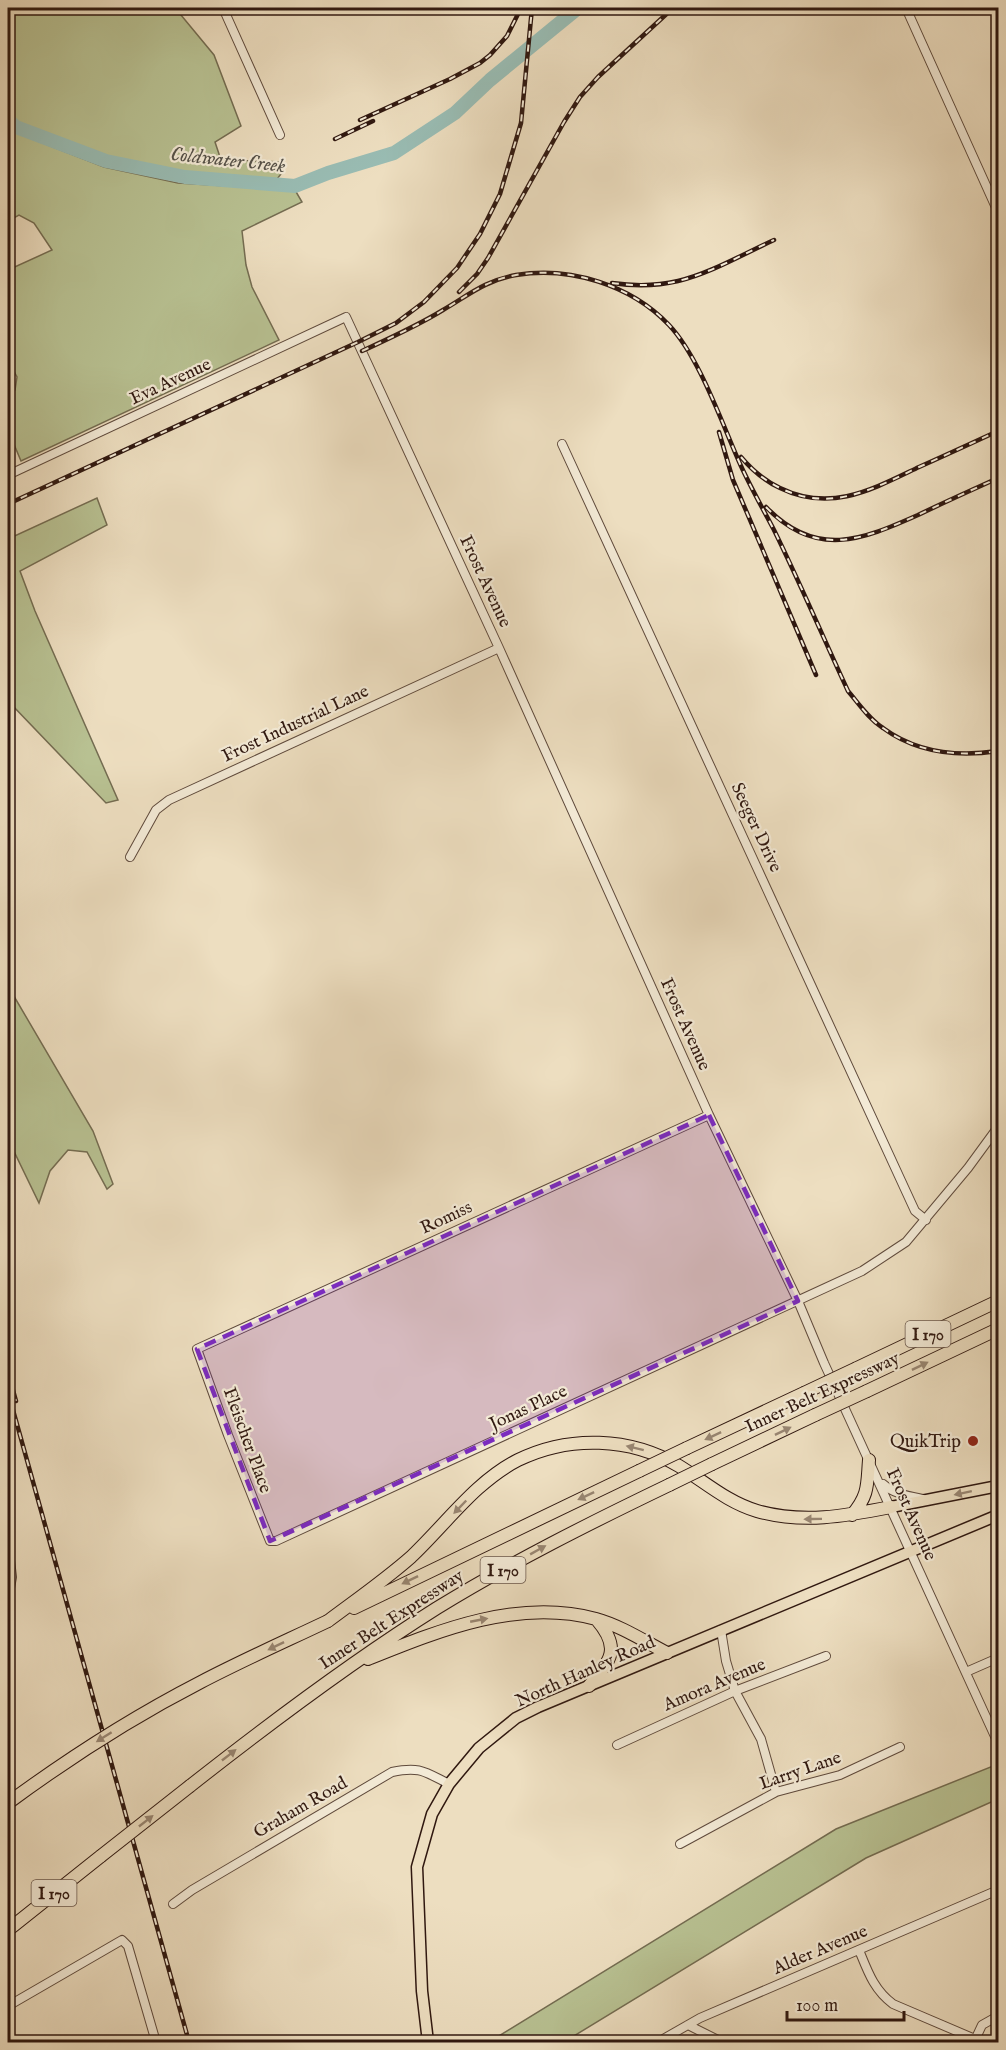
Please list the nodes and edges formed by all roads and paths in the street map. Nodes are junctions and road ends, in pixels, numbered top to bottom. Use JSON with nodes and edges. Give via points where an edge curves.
{"nodes":[{"id":1,"x":223,"y":8,"type":"edge"},
{"id":2,"x":906,"y":8,"type":"edge"},
{"id":3,"x":280,"y":135,"type":"dead end"},
{"id":4,"x":999,"y":212,"type":"edge"},
{"id":5,"x":346,"y":317,"type":"joint"},
{"id":6,"x":562,"y":444,"type":"dead end"},
{"id":7,"x":8,"y":475,"type":"edge"},
{"id":8,"x":499,"y":648,"type":"junction"},
{"id":9,"x":130,"y":857,"type":"dead end"},
{"id":10,"x":709,"y":1115,"type":"junction"},
{"id":11,"x":999,"y":1127,"type":"edge"},
{"id":12,"x":926,"y":1220,"type":"junction"},
{"id":13,"x":798,"y":1301,"type":"junction"},
{"id":14,"x":999,"y":1301,"type":"edge"},
{"id":15,"x":999,"y":1329,"type":"edge"},
{"id":16,"x":197,"y":1349,"type":"joint"},
{"id":17,"x":869,"y":1460,"type":"junction"},
{"id":18,"x":878,"y":1479,"type":"junction"},
{"id":19,"x":999,"y":1486,"type":"edge"},
{"id":20,"x":928,"y":1500,"type":"junction"},
{"id":21,"x":891,"y":1507,"type":"junction"},
{"id":22,"x":852,"y":1515,"type":"junction"},
{"id":23,"x":999,"y":1515,"type":"edge"},
{"id":24,"x":270,"y":1541,"type":"joint"},
{"id":25,"x":8,"y":1543,"type":"edge"},
{"id":26,"x":912,"y":1553,"type":"junction"},
{"id":27,"x":8,"y":1599,"type":"edge"},
{"id":28,"x":597,"y":1619,"type":"junction"},
{"id":29,"x":328,"y":1621,"type":"junction"},
{"id":30,"x":721,"y":1630,"type":"junction"},
{"id":31,"x":667,"y":1653,"type":"junction"},
{"id":32,"x":826,"y":1656,"type":"dead end"},
{"id":33,"x":999,"y":1658,"type":"edge"},
{"id":34,"x":345,"y":1669,"type":"junction"},
{"id":35,"x":966,"y":1672,"type":"junction"},
{"id":36,"x":589,"y":1686,"type":"junction"},
{"id":37,"x":735,"y":1691,"type":"junction"},
{"id":38,"x":999,"y":1743,"type":"edge"},
{"id":39,"x":617,"y":1745,"type":"dead end"},
{"id":40,"x":900,"y":1748,"type":"dead end"},
{"id":41,"x":449,"y":1784,"type":"junction"},
{"id":42,"x":776,"y":1792,"type":"junction"},
{"id":43,"x":8,"y":1803,"type":"edge"},
{"id":44,"x":680,"y":1844,"type":"dead end"},
{"id":45,"x":999,"y":1890,"type":"edge"},
{"id":46,"x":173,"y":1904,"type":"dead end"},
{"id":47,"x":8,"y":1930,"type":"edge"},
{"id":48,"x":859,"y":1950,"type":"junction"},
{"id":49,"x":8,"y":2006,"type":"edge"},
{"id":50,"x":999,"y":2016,"type":"edge"},
{"id":51,"x":688,"y":2025,"type":"junction"},
{"id":52,"x":671,"y":2036,"type":"junction"},
{"id":53,"x":978,"y":2041,"type":"edge"},
{"id":54,"x":156,"y":2043,"type":"edge"},
{"id":55,"x":428,"y":2043,"type":"edge"},
{"id":56,"x":658,"y":2043,"type":"edge"},
{"id":57,"x":686,"y":2043,"type":"edge"},
{"id":58,"x":722,"y":2043,"type":"edge"}],
"edges":[{"from":1,"to":3,"type":"street"},
{"from":2,"to":4,"type":"street"},
{"from":5,"to":7,"type":"street","name":"Eva Avenue"},
{"from":5,"to":8,"type":"street","name":"Frost Avenue"},
{"from":6,"to":12,"type":"street","name":"Seeger Drive","via":[[915,1211]]},
{"from":8,"to":9,"type":"street","name":"Frost Industrial Lane","via":[[169,800],[156,810]]},
{"from":8,"to":10,"type":"street","name":"Frost Avenue"},
{"from":10,"to":13,"type":"street","name":"Frost Avenue"},
{"from":10,"to":16,"type":"street","name":"Romiss"},
{"from":11,"to":12,"type":"street","name":"Jonas Place"},
{"from":12,"to":13,"type":"street","name":"Jonas Place","via":[[886,1257]]},
{"from":13,"to":17,"type":"street","name":"Frost Avenue"},
{"from":13,"to":24,"type":"street","name":"Jonas Place"},
{"from":14,"to":29,"type":"highway","name":"Inner Belt Expressway","number":"I 170","one_way":true,"bridge":true},
{"from":34,"to":15,"type":"highway","name":"Inner Belt Expressway","number":"I 170","one_way":true,"bridge":true,"via":[[421,1618],[585,1525]]},
{"from":16,"to":24,"type":"street","name":"Fleischer Place"},
{"from":17,"to":18,"type":"street","name":"Frost Avenue"},
{"from":17,"to":22,"type":"highway","via":[[866,1493]]},
{"from":18,"to":20,"type":"street","via":[[901,1495]]},
{"from":18,"to":21,"type":"street","name":"Frost Avenue"},
{"from":19,"to":20,"type":"main road","one_way":true},
{"from":20,"to":21,"type":"main road"},
{"from":21,"to":22,"type":"highway"},
{"from":21,"to":26,"type":"street","name":"Frost Avenue"},
{"from":22,"to":29,"type":"highway","one_way":true,"via":[[810,1519],[767,1514],[737,1503],[678,1466],[641,1449],[599,1443],[557,1446],[531,1454],[491,1477],[410,1557]]},
{"from":23,"to":26,"type":"main road","name":"North Hanley Road"},
{"from":25,"to":27,"type":"street","via":[[12,1577]]},
{"from":26,"to":30,"type":"main road","name":"North Hanley Road"},
{"from":26,"to":35,"type":"street","name":"Frost Avenue"},
{"from":28,"to":31,"type":"highway"},
{"from":34,"to":28,"type":"highway","one_way":true,"via":[[421,1637],[473,1621],[553,1612]]},
{"from":28,"to":36,"type":"highway","via":[[610,1637],[612,1649]]},
{"from":29,"to":43,"type":"highway","name":"Inner Belt Expressway","number":"I 170","one_way":true,"bridge":true,"via":[[148,1710]]},
{"from":30,"to":31,"type":"main road","name":"North Hanley Road"},
{"from":30,"to":37,"type":"street"},
{"from":31,"to":36,"type":"main road","name":"North Hanley Road"},
{"from":32,"to":37,"type":"street","name":"Amora Avenue"},
{"from":33,"to":35,"type":"street"},
{"from":47,"to":34,"type":"highway","name":"Inner Belt Expressway","number":"I 170","one_way":true,"bridge":true,"via":[[258,1732]]},
{"from":35,"to":38,"type":"street","name":"Frost Avenue"},
{"from":36,"to":41,"type":"main road","name":"North Hanley Road","via":[[508,1724],[479,1748]]},
{"from":37,"to":39,"type":"street","name":"Amora Avenue"},
{"from":37,"to":42,"type":"street","via":[[761,1739]]},
{"from":40,"to":42,"type":"street","name":"Larry Lane","via":[[840,1775]]},
{"from":41,"to":46,"type":"street","name":"Graham Road","via":[[419,1769],[392,1772]]},
{"from":41,"to":55,"type":"main road","name":"North Hanley Road","via":[[432,1814],[417,1867]]},
{"from":42,"to":44,"type":"street","name":"Larry Lane"},
{"from":45,"to":48,"type":"street","name":"Alder Avenue"},
{"from":48,"to":51,"type":"street","name":"Alder Avenue"},
{"from":48,"to":53,"type":"street","via":[[882,1996]]},
{"from":49,"to":54,"type":"street","via":[[122,1940],[128,1946]]},
{"from":50,"to":53,"type":"street","via":[[982,2025]]},
{"from":51,"to":52,"type":"street","name":"Alder Avenue"},
{"from":51,"to":58,"type":"street"},
{"from":52,"to":56,"type":"street","name":"Alder Avenue"},
{"from":52,"to":57,"type":"street"}]}
